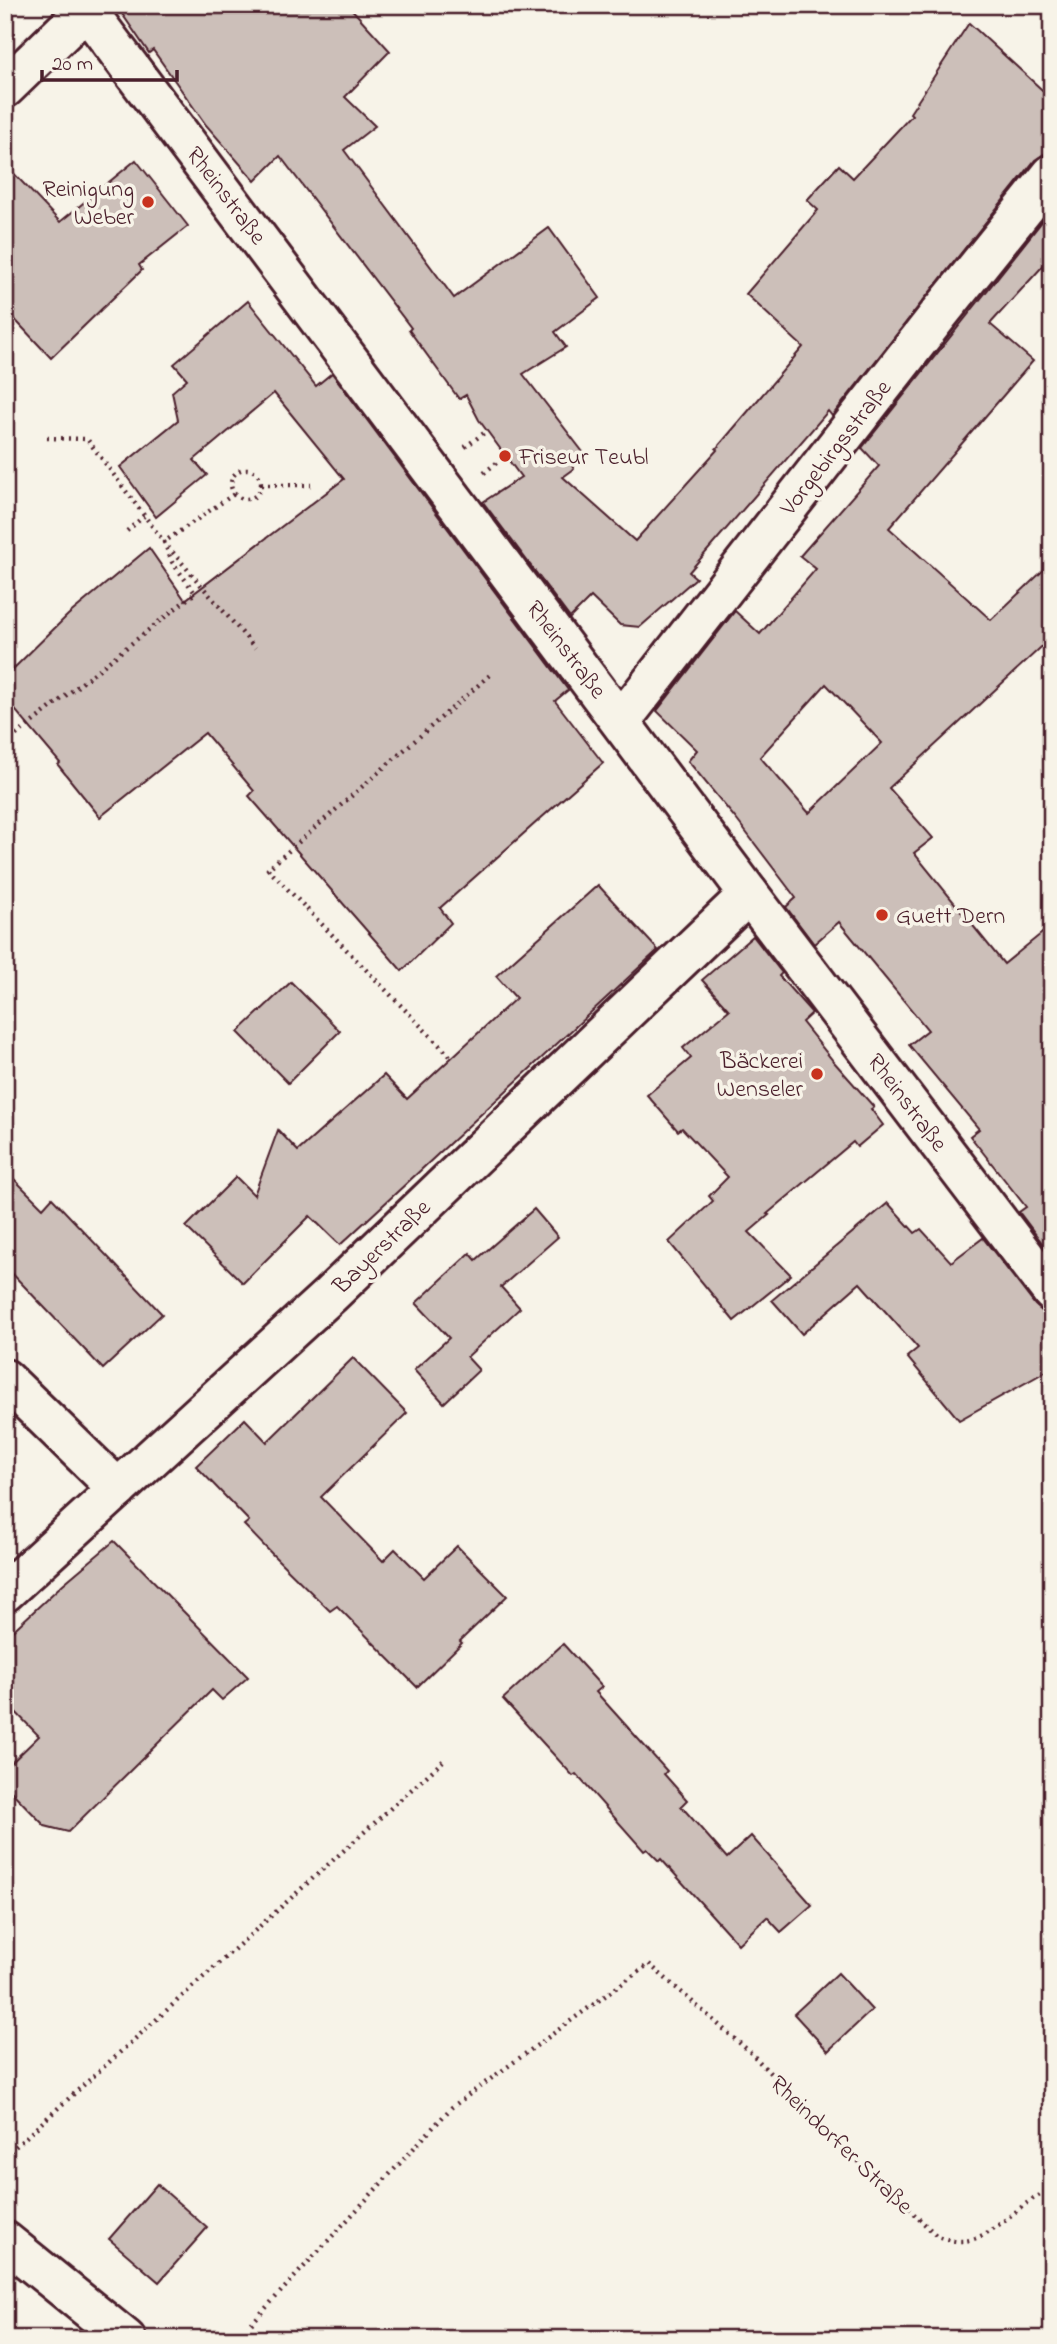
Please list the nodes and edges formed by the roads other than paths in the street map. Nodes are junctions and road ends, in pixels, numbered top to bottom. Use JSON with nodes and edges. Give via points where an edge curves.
{"nodes":[{"id":1,"x":87,"y":7,"type":"edge"},
{"id":2,"x":5,"y":88,"type":"edge"},
{"id":3,"x":1052,"y":174,"type":"edge"},
{"id":4,"x":621,"y":721,"type":"junction"},
{"id":5,"x":750,"y":894,"type":"junction"},
{"id":6,"x":1052,"y":1292,"type":"edge"},
{"id":7,"x":5,"y":1379,"type":"edge"},
{"id":8,"x":118,"y":1489,"type":"junction"},
{"id":9,"x":5,"y":1592,"type":"edge"},
{"id":10,"x":5,"y":2241,"type":"edge"},
{"id":11,"x":125,"y":2339,"type":"edge"}],
"edges":[{"from":1,"to":2,"type":"street"},
{"from":1,"to":4,"type":"street","name":"Rheinstraße"},
{"from":3,"to":4,"type":"street","name":"Vorgebirgsstraße"},
{"from":4,"to":5,"type":"street","name":"Rheinstraße"},
{"from":5,"to":6,"type":"street","name":"Rheinstraße"},
{"from":5,"to":8,"type":"street","name":"Bayerstraße","via":[[330,1296]]},
{"from":7,"to":8,"type":"street"},
{"from":8,"to":9,"type":"street","name":"Bayerstraße"},
{"from":10,"to":11,"type":"street"}]}
